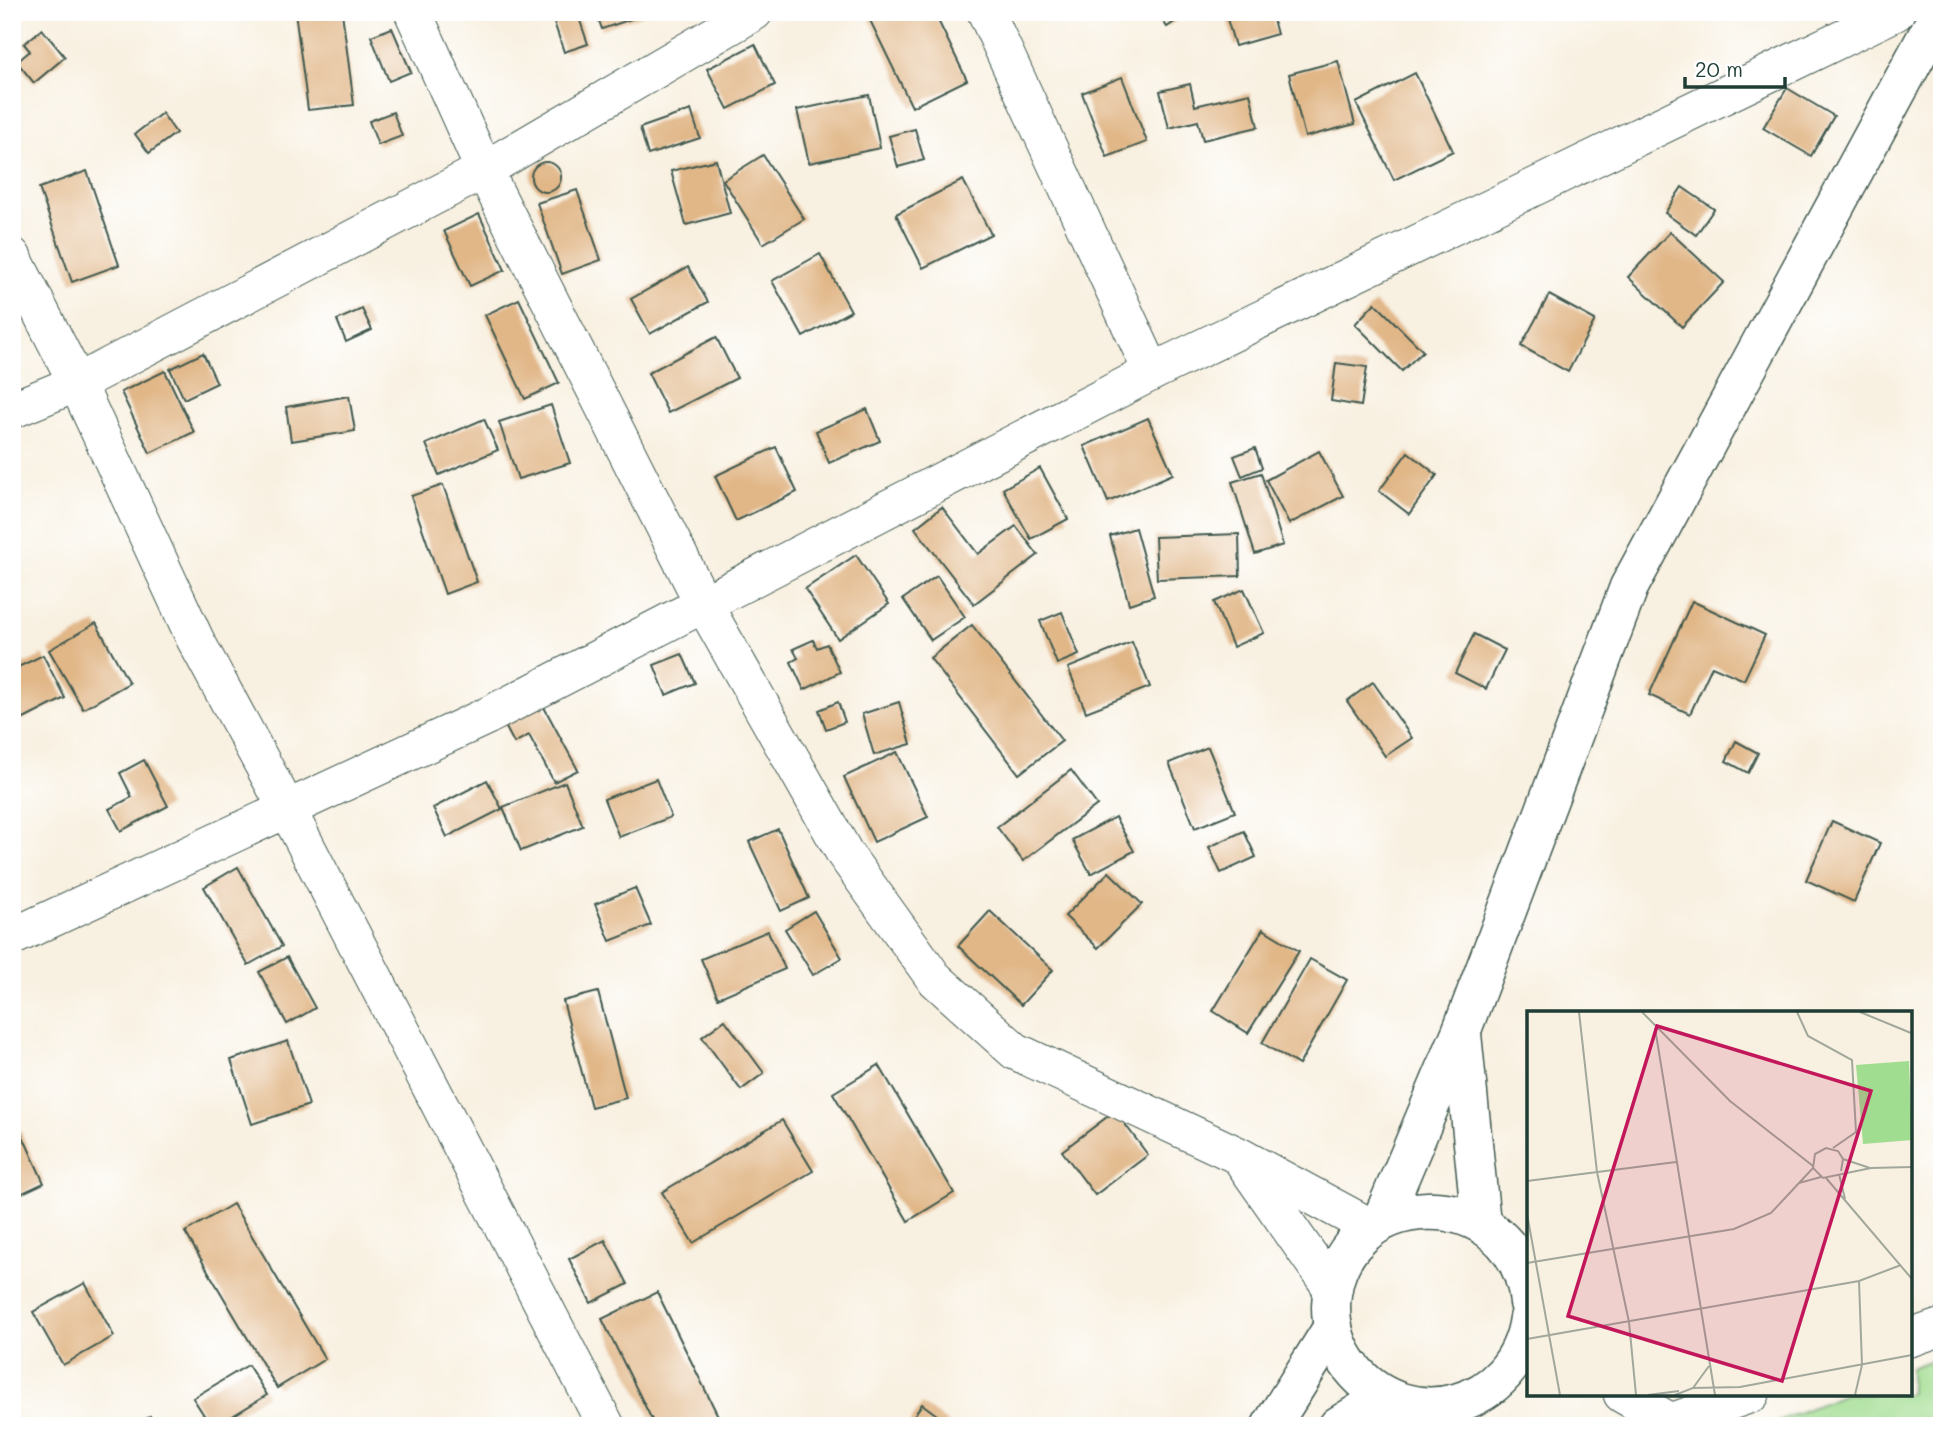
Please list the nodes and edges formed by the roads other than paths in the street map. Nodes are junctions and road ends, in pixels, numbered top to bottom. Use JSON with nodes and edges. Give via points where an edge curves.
{"nodes":[{"id":1,"x":413,"y":12,"type":"edge"},
{"id":2,"x":754,"y":12,"type":"edge"},
{"id":3,"x":986,"y":12,"type":"edge"},
{"id":4,"x":1896,"y":12,"type":"edge"},
{"id":5,"x":1940,"y":12,"type":"edge"},
{"id":6,"x":484,"y":170,"type":"junction"},
{"id":7,"x":12,"y":256,"type":"edge"},
{"id":8,"x":1152,"y":372,"type":"junction"},
{"id":9,"x":77,"y":383,"type":"junction"},
{"id":10,"x":12,"y":410,"type":"edge"},
{"id":11,"x":703,"y":603,"type":"junction"},
{"id":12,"x":287,"y":809,"type":"junction"},
{"id":13,"x":12,"y":937,"type":"edge"},
{"id":14,"x":1462,"y":1030,"type":"junction"},
{"id":15,"x":1239,"y":1156,"type":"junction"},
{"id":16,"x":1481,"y":1223,"type":"junction"},
{"id":17,"x":1376,"y":1225,"type":"junction"},
{"id":18,"x":1527,"y":1295,"type":"edge"},
{"id":19,"x":1333,"y":1308,"type":"junction"},
{"id":20,"x":1527,"y":1327,"type":"edge"},
{"id":21,"x":1942,"y":1327,"type":"edge"},
{"id":22,"x":1912,"y":1337,"type":"edge"},
{"id":23,"x":1499,"y":1395,"type":"edge"},
{"id":24,"x":1626,"y":1396,"type":"edge"},
{"id":25,"x":1745,"y":1396,"type":"edge"},
{"id":26,"x":1401,"y":1409,"type":"edge"},
{"id":27,"x":606,"y":1426,"type":"edge"},
{"id":28,"x":1272,"y":1426,"type":"edge"},
{"id":29,"x":1338,"y":1426,"type":"edge"}],
"edges":[{"from":1,"to":6,"type":"street"},
{"from":2,"to":6,"type":"street"},
{"from":3,"to":8,"type":"street"},
{"from":4,"to":8,"type":"street"},
{"from":5,"to":14,"type":"highway","via":[[1629,587]]},
{"from":6,"to":9,"type":"street"},
{"from":6,"to":11,"type":"street"},
{"from":7,"to":9,"type":"street"},
{"from":8,"to":11,"type":"street"},
{"from":9,"to":10,"type":"street"},
{"from":9,"to":12,"type":"street","via":[[195,639]]},
{"from":11,"to":12,"type":"street","via":[[486,716]]},
{"from":11,"to":15,"type":"street","via":[[845,854],[934,978],[1015,1051]]},
{"from":12,"to":13,"type":"street"},
{"from":12,"to":27,"type":"street"},
{"from":14,"to":16,"type":"highway"},
{"from":14,"to":17,"type":"highway"},
{"from":15,"to":17,"type":"street"},
{"from":15,"to":19,"type":"street"},
{"from":16,"to":17,"type":"highway","via":[[1462,1214],[1420,1210]]},
{"from":16,"to":18,"type":"highway","via":[[1511,1252]]},
{"from":17,"to":19,"type":"highway","via":[[1340,1266]]},
{"from":19,"to":26,"type":"highway","via":[[1342,1355],[1361,1380]]},
{"from":19,"to":28,"type":"highway"},
{"from":20,"to":23,"type":"highway"},
{"from":21,"to":22,"type":"street"},
{"from":23,"to":26,"type":"highway","via":[[1432,1409]]},
{"from":24,"to":25,"type":"street","via":[[1671,1422]]},
{"from":26,"to":29,"type":"highway"}]}
